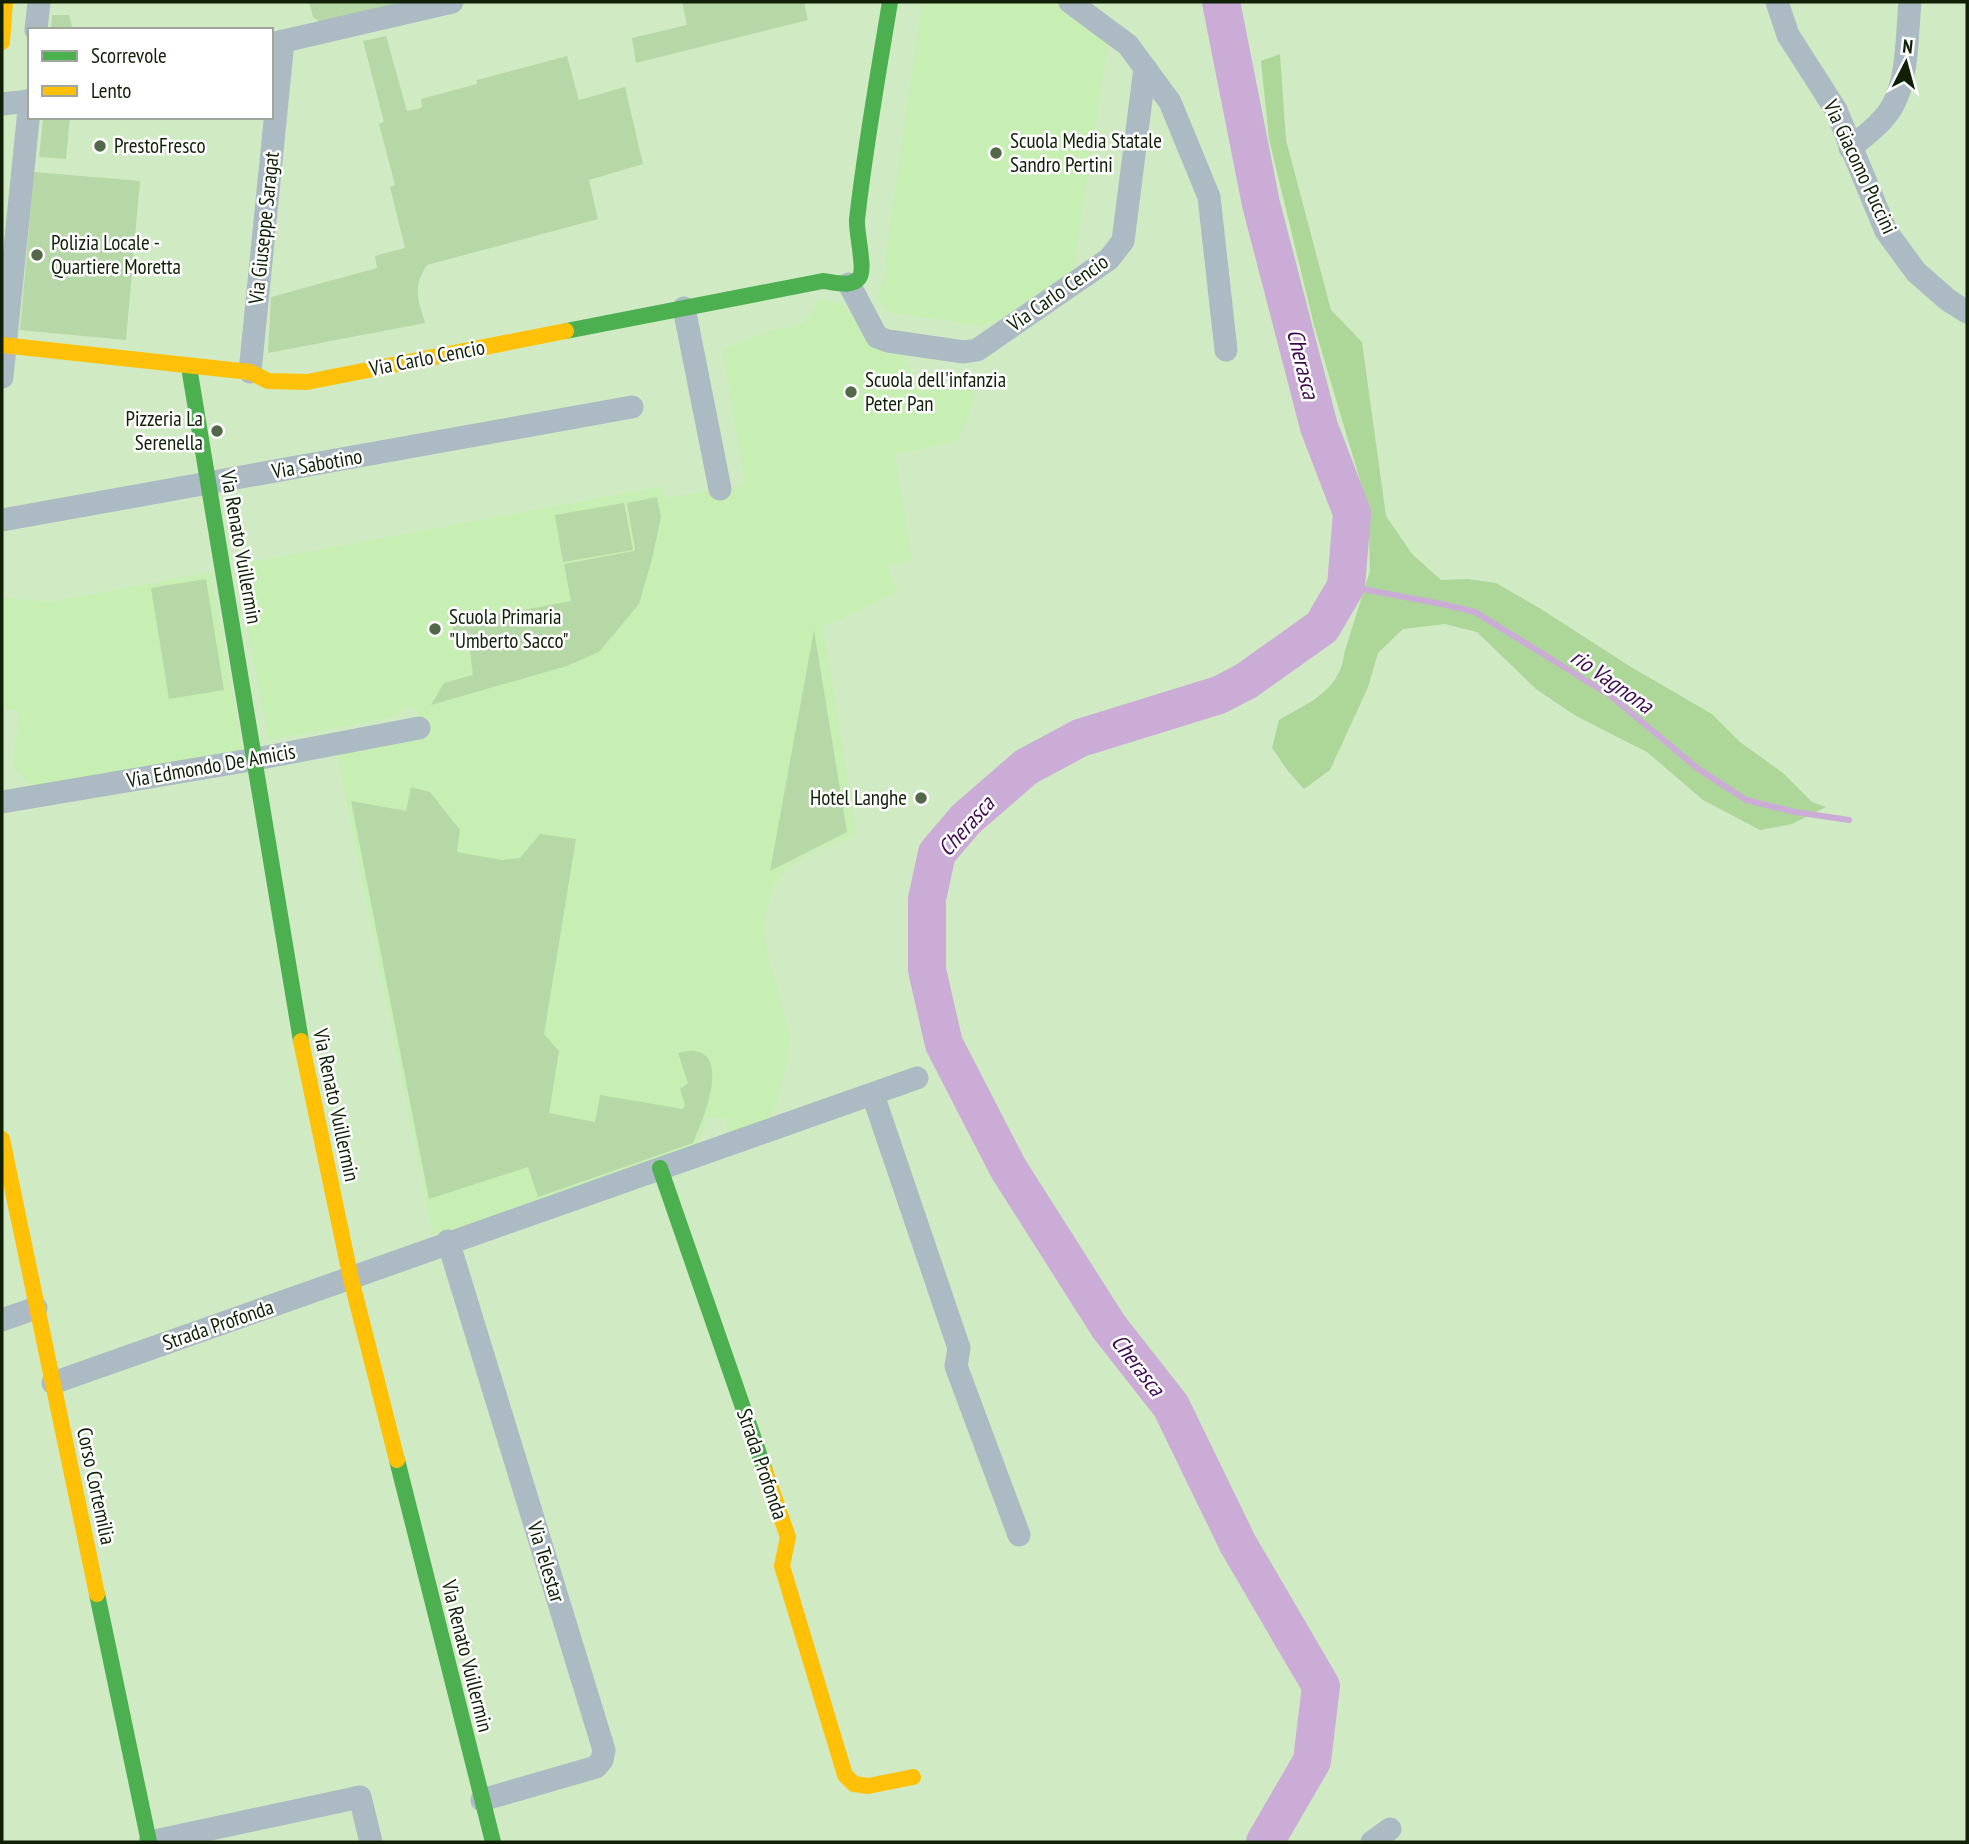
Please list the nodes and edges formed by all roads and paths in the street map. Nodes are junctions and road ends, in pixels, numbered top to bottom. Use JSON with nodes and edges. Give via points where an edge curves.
{"nodes":[{"id":1,"x":5,"y":2,"type":"edge"},
{"id":2,"x":39,"y":2,"type":"edge"},
{"id":3,"x":452,"y":2,"type":"edge"},
{"id":4,"x":890,"y":2,"type":"edge"},
{"id":5,"x":1070,"y":2,"type":"edge"},
{"id":6,"x":1777,"y":2,"type":"edge"},
{"id":7,"x":1910,"y":2,"type":"edge"},
{"id":8,"x":36,"y":28,"type":"edge"},
{"id":9,"x":2,"y":42,"type":"edge"},
{"id":10,"x":277,"y":43,"type":"edge"},
{"id":11,"x":1144,"y":68,"type":"junction"},
{"id":12,"x":273,"y":92,"type":"edge"},
{"id":13,"x":28,"y":101,"type":"edge"},
{"id":14,"x":2,"y":104,"type":"edge"},
{"id":15,"x":28,"y":119,"type":"edge"},
{"id":16,"x":271,"y":119,"type":"edge"},
{"id":17,"x":1850,"y":148,"type":"junction"},
{"id":18,"x":849,"y":284,"type":"junction"},
{"id":19,"x":684,"y":308,"type":"junction"},
{"id":20,"x":1967,"y":312,"type":"edge"},
{"id":21,"x":3,"y":345,"type":"edge"},
{"id":22,"x":1226,"y":350,"type":"dead end"},
{"id":23,"x":189,"y":367,"type":"junction"},
{"id":24,"x":250,"y":372,"type":"junction"},
{"id":25,"x":2,"y":377,"type":"edge"},
{"id":26,"x":632,"y":407,"type":"dead end"},
{"id":27,"x":208,"y":484,"type":"junction"},
{"id":28,"x":720,"y":489,"type":"dead end"},
{"id":29,"x":2,"y":520,"type":"edge"},
{"id":30,"x":419,"y":728,"type":"dead end"},
{"id":31,"x":256,"y":759,"type":"junction"},
{"id":32,"x":2,"y":802,"type":"edge"},
{"id":33,"x":917,"y":1078,"type":"dead end"},
{"id":34,"x":873,"y":1095,"type":"junction"},
{"id":35,"x":2,"y":1139,"type":"edge"},
{"id":36,"x":660,"y":1168,"type":"junction"},
{"id":37,"x":449,"y":1241,"type":"junction"},
{"id":38,"x":351,"y":1279,"type":"junction"},
{"id":39,"x":36,"y":1308,"type":"junction"},
{"id":40,"x":2,"y":1320,"type":"edge"},
{"id":41,"x":53,"y":1382,"type":"junction"},
{"id":42,"x":1019,"y":1535,"type":"dead end"},
{"id":43,"x":913,"y":1777,"type":"dead end"},
{"id":44,"x":482,"y":1800,"type":"junction"},
{"id":45,"x":150,"y":1842,"type":"edge"},
{"id":46,"x":371,"y":1842,"type":"edge"},
{"id":47,"x":493,"y":1842,"type":"edge"}],
"edges":[{"from":1,"to":9,"type":"street"},
{"from":2,"to":8,"type":"street"},
{"from":3,"to":10,"type":"street"},
{"from":4,"to":18,"type":"street","via":[[856,230],[862,270]]},
{"from":5,"to":11,"type":"street","via":[[1128,45]]},
{"from":6,"to":17,"type":"street","name":"Via Giacomo Puccini","via":[[1788,35],[1836,110]]},
{"from":7,"to":17,"type":"street","via":[[1905,67],[1893,105]]},
{"from":10,"to":12,"type":"street","name":"Via Giuseppe Saragat"},
{"from":11,"to":18,"type":"street","name":"Via Carlo Cencio","via":[[1124,241],[1109,259],[976,349],[964,352],[877,337]]},
{"from":11,"to":22,"type":"street","via":[[1170,102],[1209,197]]},
{"from":13,"to":14,"type":"street"},
{"from":15,"to":21,"type":"street"},
{"from":16,"to":24,"type":"street","name":"Via Giuseppe Saragat"},
{"from":17,"to":20,"type":"street","name":"Via Giacomo Puccini","via":[[1886,231],[1916,272]]},
{"from":18,"to":19,"type":"street","name":"Via Carlo Cencio","via":[[822,281]]},
{"from":19,"to":24,"type":"street","name":"Via Carlo Cencio","via":[[307,382],[268,381]]},
{"from":19,"to":28,"type":"street"},
{"from":21,"to":23,"type":"street","name":"Via Carlo Cencio"},
{"from":21,"to":25,"type":"street"},
{"from":23,"to":24,"type":"street","name":"Via Carlo Cencio"},
{"from":23,"to":27,"type":"street","name":"Via Renato Vuillermin"},
{"from":26,"to":27,"type":"street","name":"Via Sabotino"},
{"from":27,"to":29,"type":"street","name":"Via Sabotino"},
{"from":27,"to":31,"type":"street","name":"Via Renato Vuillermin"},
{"from":30,"to":31,"type":"street","name":"Via Edmondo De Amicis"},
{"from":31,"to":32,"type":"street","name":"Via Edmondo De Amicis"},
{"from":31,"to":38,"type":"street","name":"Via Renato Vuillermin","via":[[293,1002]]},
{"from":33,"to":34,"type":"street","name":"Strada Profonda"},
{"from":34,"to":36,"type":"street","name":"Strada Profonda"},
{"from":34,"to":42,"type":"street","via":[[959,1348],[956,1366]]},
{"from":35,"to":39,"type":"street","name":"Corso Cortemilia"},
{"from":36,"to":37,"type":"street","name":"Strada Profonda"},
{"from":36,"to":43,"type":"street","name":"Strada Profonda","via":[[788,1537],[782,1566],[845,1774],[854,1784],[868,1786]]},
{"from":37,"to":38,"type":"street","name":"Strada Profonda"},
{"from":37,"to":44,"type":"street","name":"Via Telestar","via":[[604,1750],[596,1767]]},
{"from":38,"to":41,"type":"street","name":"Strada Profonda"},
{"from":38,"to":44,"type":"street","name":"Via Renato Vuillermin"},
{"from":39,"to":40,"type":"street"},
{"from":39,"to":41,"type":"street","name":"Corso Cortemilia"},
{"from":41,"to":45,"type":"street","name":"Corso Cortemilia"},
{"from":44,"to":47,"type":"street","name":"Via Renato Vuillermin"},
{"from":45,"to":46,"type":"street","via":[[360,1797]]}]}
